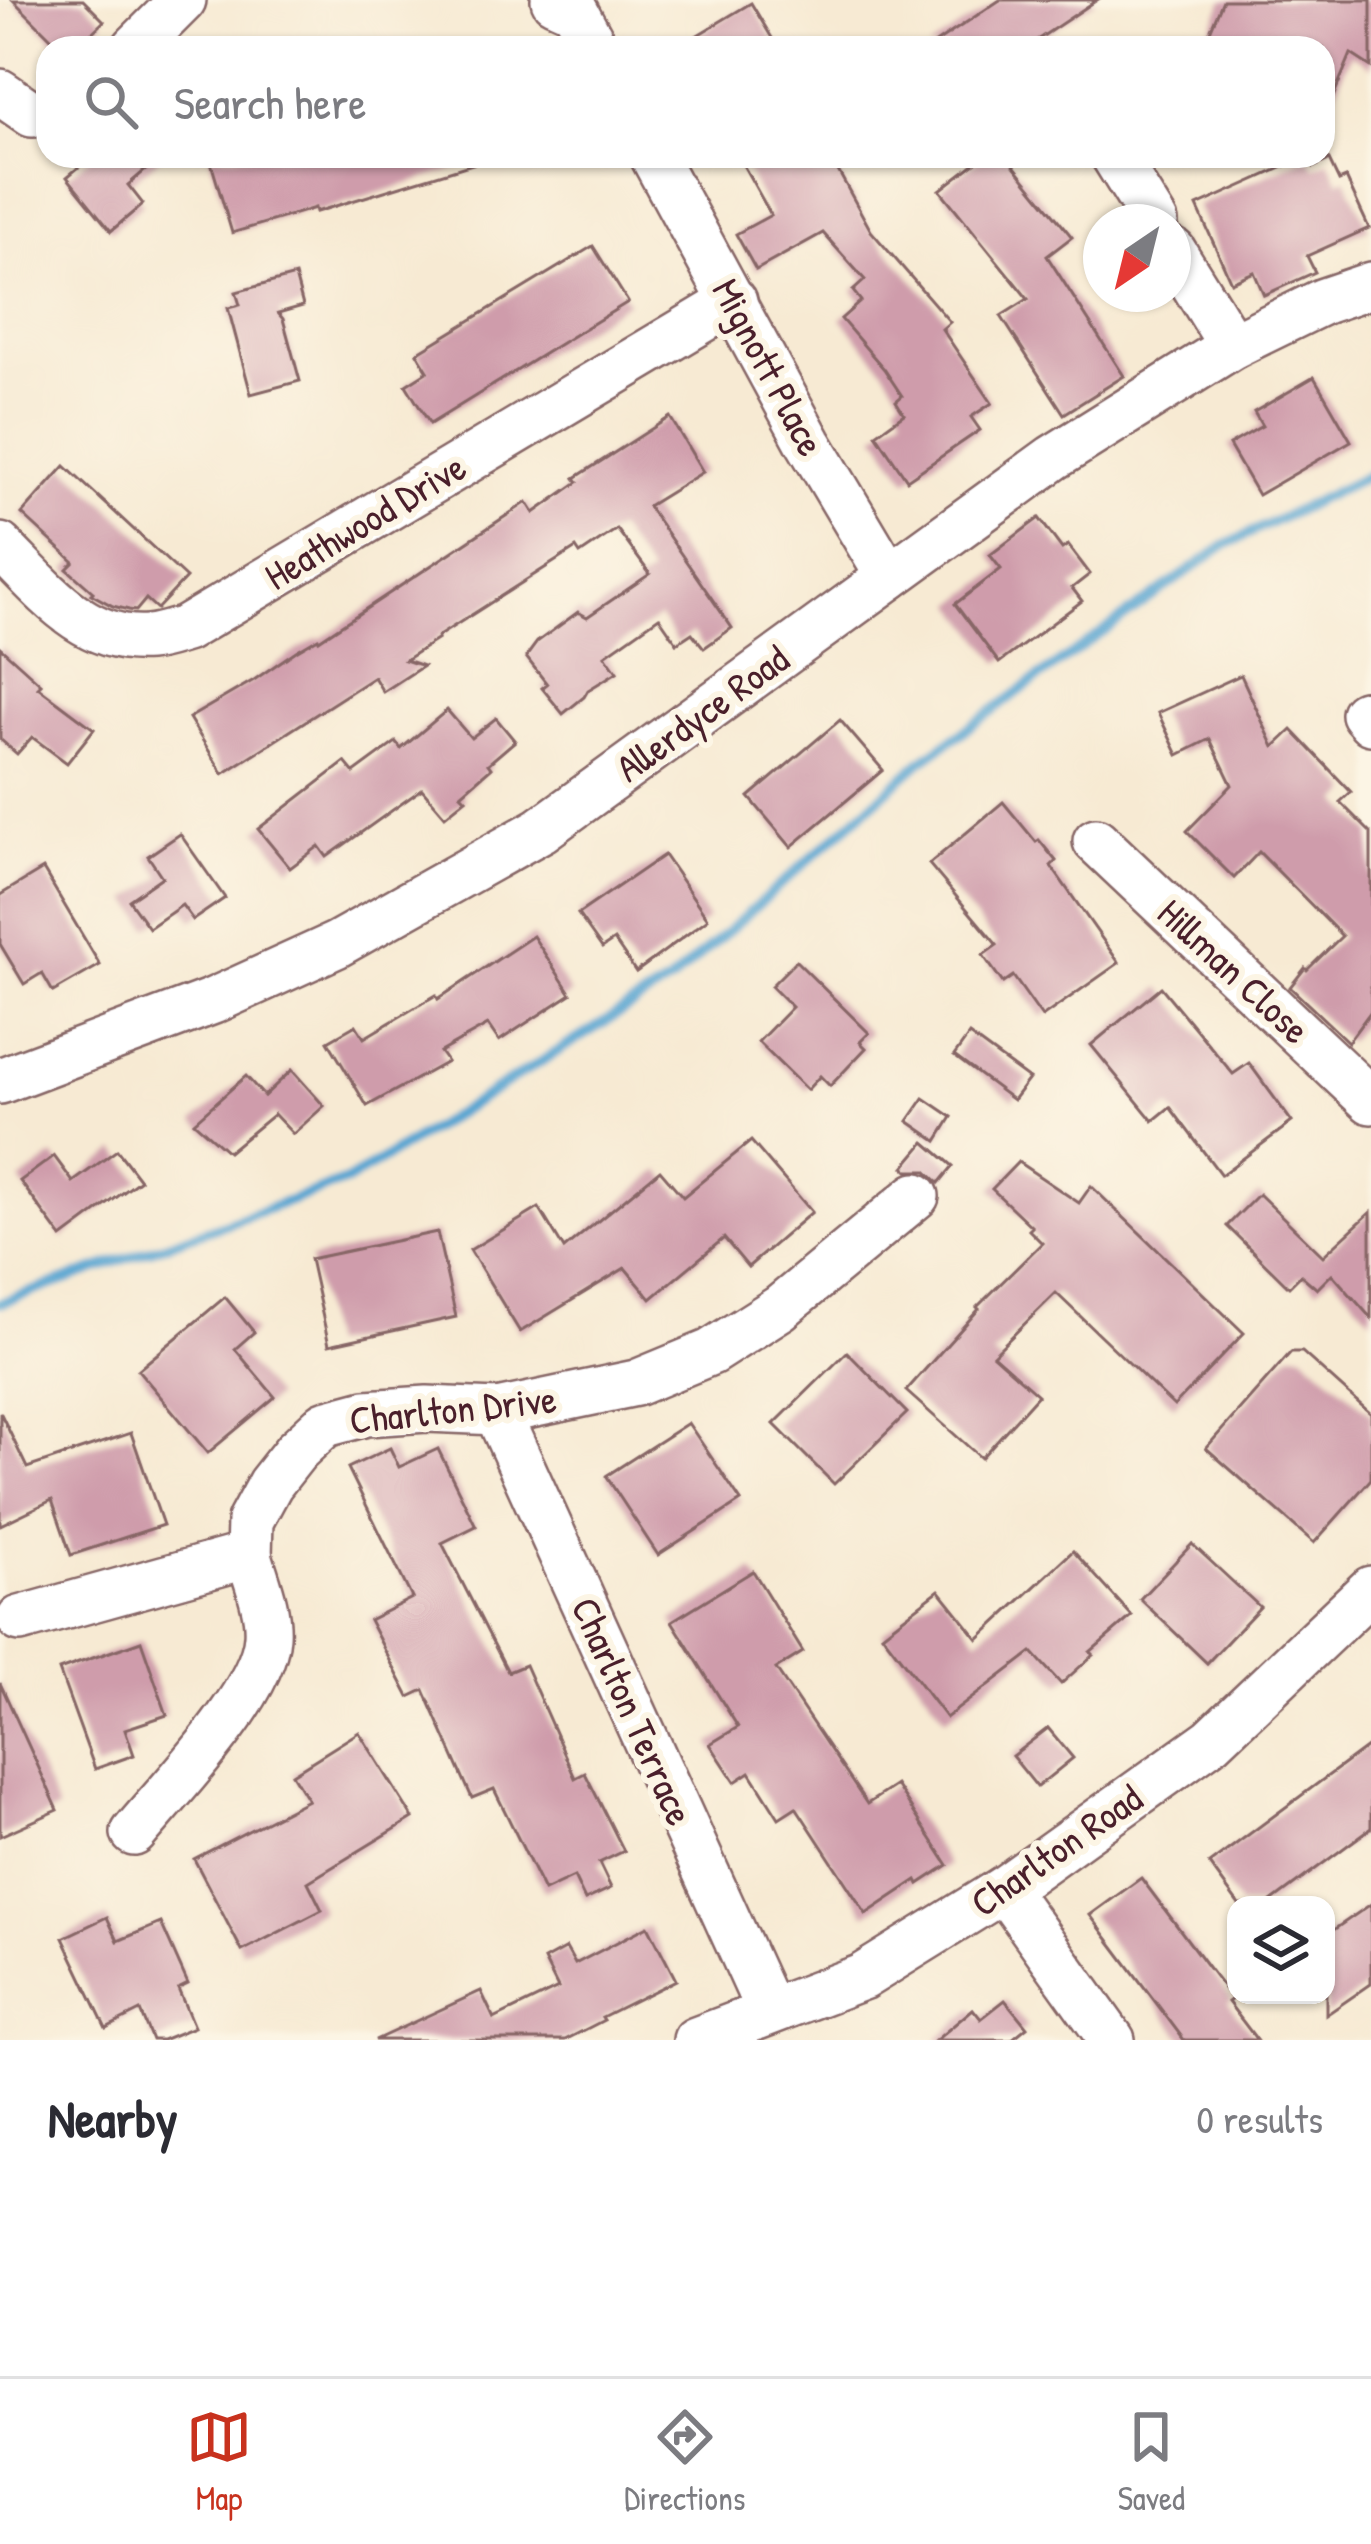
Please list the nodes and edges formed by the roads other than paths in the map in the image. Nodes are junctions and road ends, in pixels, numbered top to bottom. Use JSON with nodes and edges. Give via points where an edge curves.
{"nodes":[{"id":1,"x":183,"y":0,"type":"edge"},
{"id":2,"x":147,"y":36,"type":"edge"},
{"id":3,"x":660,"y":168,"type":"edge"},
{"id":4,"x":1121,"y":168,"type":"edge"},
{"id":5,"x":1144,"y":204,"type":"edge"},
{"id":6,"x":1191,"y":280,"type":"edge"},
{"id":7,"x":1371,"y":285,"type":"edge"},
{"id":8,"x":734,"y":301,"type":"junction"},
{"id":9,"x":1232,"y":346,"type":"junction"},
{"id":10,"x":0,"y":546,"type":"edge"},
{"id":11,"x":889,"y":577,"type":"junction"},
{"id":12,"x":1096,"y":841,"type":"dead end"},
{"id":13,"x":0,"y":1081,"type":"edge"},
{"id":14,"x":1371,"y":1101,"type":"edge"},
{"id":15,"x":916,"y":1196,"type":"dead end"},
{"id":16,"x":497,"y":1412,"type":"junction"},
{"id":17,"x":249,"y":1555,"type":"junction"},
{"id":18,"x":1371,"y":1589,"type":"edge"},
{"id":19,"x":20,"y":1619,"type":"dead end"},
{"id":20,"x":134,"y":1834,"type":"dead end"},
{"id":21,"x":1004,"y":1889,"type":"junction"},
{"id":22,"x":769,"y":2011,"type":"junction"},
{"id":23,"x":696,"y":2040,"type":"edge"},
{"id":24,"x":1112,"y":2040,"type":"edge"}],
"edges":[{"from":1,"to":2,"type":"street"},
{"from":3,"to":8,"type":"street","name":"Mignott Place"},
{"from":4,"to":5,"type":"street"},
{"from":6,"to":9,"type":"street"},
{"from":7,"to":9,"type":"street","name":"Allerdyce Road"},
{"from":8,"to":10,"type":"street","name":"Heathwood Drive","via":[[185,629],[150,638],[78,621]]},
{"from":8,"to":11,"type":"street","name":"Mignott Place"},
{"from":9,"to":11,"type":"street","name":"Allerdyce Road","via":[[1053,458]]},
{"from":11,"to":13,"type":"street","name":"Allerdyce Road","via":[[541,830],[336,945]]},
{"from":12,"to":14,"type":"street","name":"Hillman Close"},
{"from":15,"to":16,"type":"street","name":"Charlton Drive","via":[[780,1308],[711,1352],[636,1382]]},
{"from":16,"to":17,"type":"street","name":"Charlton Drive","via":[[366,1413],[325,1424],[269,1484],[250,1521]]},
{"from":16,"to":22,"type":"street","name":"Charlton Terrace"},
{"from":17,"to":19,"type":"street"},
{"from":17,"to":20,"type":"street","via":[[268,1634],[261,1667],[236,1710]]},
{"from":18,"to":21,"type":"street","name":"Charlton Road","via":[[1212,1740]]},
{"from":21,"to":22,"type":"street","name":"Charlton Road","via":[[862,1977]]},
{"from":21,"to":24,"type":"street"},
{"from":22,"to":23,"type":"street","name":"Charlton Road"}]}
